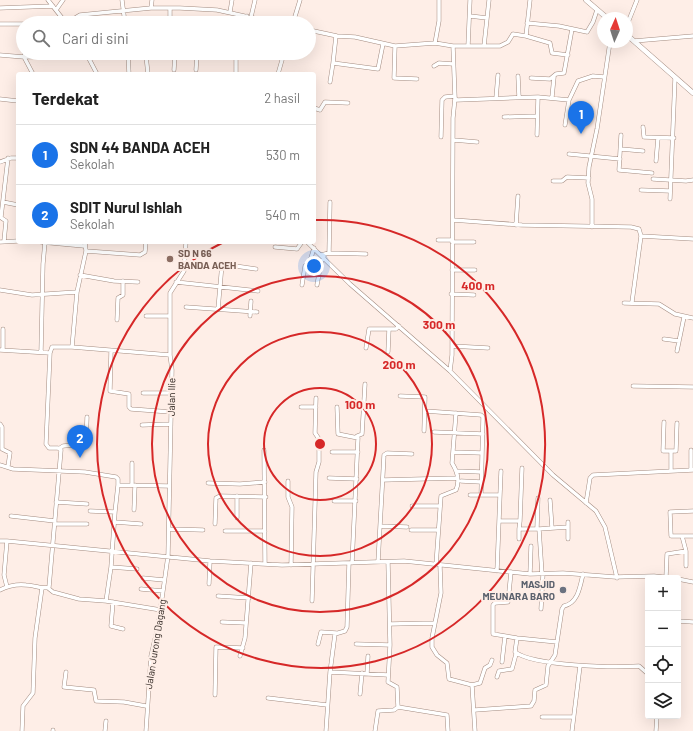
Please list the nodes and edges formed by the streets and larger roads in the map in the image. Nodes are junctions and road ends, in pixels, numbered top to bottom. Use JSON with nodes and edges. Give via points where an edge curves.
{"nodes":[{"id":1,"x":48,"y":0,"type":"edge"},
{"id":2,"x":63,"y":0,"type":"edge"},
{"id":3,"x":122,"y":0,"type":"edge"},
{"id":4,"x":152,"y":0,"type":"edge"},
{"id":5,"x":232,"y":0,"type":"edge"},
{"id":6,"x":255,"y":0,"type":"edge"},
{"id":7,"x":300,"y":0,"type":"edge"},
{"id":8,"x":439,"y":0,"type":"edge"},
{"id":9,"x":470,"y":0,"type":"edge"},
{"id":10,"x":489,"y":0,"type":"edge"},
{"id":11,"x":530,"y":0,"type":"edge"},
{"id":12,"x":586,"y":0,"type":"edge"},
{"id":13,"x":637,"y":0,"type":"edge"},
{"id":14,"x":53,"y":6,"type":"junction"},
{"id":15,"x":0,"y":8,"type":"edge"},
{"id":16,"x":151,"y":8,"type":"junction"},
{"id":17,"x":170,"y":8,"type":"junction"},
{"id":18,"x":56,"y":10,"type":"junction"},
{"id":19,"x":597,"y":10,"type":"junction"},
{"id":20,"x":124,"y":11,"type":"junction"},
{"id":21,"x":230,"y":12,"type":"junction"},
{"id":22,"x":600,"y":12,"type":"edge"},
{"id":23,"x":632,"y":12,"type":"edge"},
{"id":24,"x":61,"y":16,"type":"edge"},
{"id":25,"x":78,"y":16,"type":"edge"},
{"id":26,"x":124,"y":16,"type":"edge"},
{"id":27,"x":170,"y":16,"type":"edge"},
{"id":28,"x":249,"y":16,"type":"joint"},
{"id":29,"x":295,"y":16,"type":"edge"},
{"id":30,"x":470,"y":16,"type":"junction"},
{"id":31,"x":487,"y":18,"type":"junction"},
{"id":32,"x":0,"y":24,"type":"edge"},
{"id":33,"x":16,"y":24,"type":"edge"},
{"id":34,"x":527,"y":24,"type":"junction"},
{"id":35,"x":572,"y":29,"type":"junction"},
{"id":36,"x":316,"y":32,"type":"edge"},
{"id":37,"x":336,"y":36,"type":"junction"},
{"id":38,"x":526,"y":36,"type":"junction"},
{"id":39,"x":693,"y":36,"type":"edge"},
{"id":40,"x":634,"y":41,"type":"joint"},
{"id":41,"x":435,"y":43,"type":"junction"},
{"id":42,"x":383,"y":44,"type":"junction"},
{"id":43,"x":395,"y":46,"type":"junction"},
{"id":44,"x":453,"y":46,"type":"junction"},
{"id":45,"x":468,"y":46,"type":"junction"},
{"id":46,"x":484,"y":46,"type":"junction"},
{"id":47,"x":609,"y":48,"type":"edge"},
{"id":48,"x":0,"y":55,"type":"edge"},
{"id":49,"x":16,"y":55,"type":"edge"},
{"id":50,"x":568,"y":55,"type":"junction"},
{"id":51,"x":27,"y":60,"type":"edge"},
{"id":52,"x":89,"y":60,"type":"edge"},
{"id":53,"x":128,"y":60,"type":"edge"},
{"id":54,"x":146,"y":60,"type":"edge"},
{"id":55,"x":175,"y":60,"type":"edge"},
{"id":56,"x":197,"y":60,"type":"edge"},
{"id":57,"x":236,"y":60,"type":"edge"},
{"id":58,"x":282,"y":60,"type":"edge"},
{"id":59,"x":333,"y":63,"type":"junction"},
{"id":60,"x":453,"y":64,"type":"junction"},
{"id":61,"x":434,"y":66,"type":"dead end"},
{"id":62,"x":174,"y":70,"type":"dead end"},
{"id":63,"x":196,"y":70,"type":"dead end"},
{"id":64,"x":32,"y":72,"type":"edge"},
{"id":65,"x":96,"y":72,"type":"edge"},
{"id":66,"x":129,"y":72,"type":"edge"},
{"id":67,"x":148,"y":72,"type":"edge"},
{"id":68,"x":236,"y":72,"type":"edge"},
{"id":69,"x":279,"y":72,"type":"edge"},
{"id":70,"x":498,"y":75,"type":"dead end"},
{"id":71,"x":518,"y":76,"type":"dead end"},
{"id":72,"x":554,"y":77,"type":"junction"},
{"id":73,"x":604,"y":77,"type":"junction"},
{"id":74,"x":531,"y":78,"type":"dead end"},
{"id":75,"x":676,"y":78,"type":"junction"},
{"id":76,"x":417,"y":79,"type":"dead end"},
{"id":77,"x":330,"y":82,"type":"dead end"},
{"id":78,"x":693,"y":93,"type":"edge"},
{"id":79,"x":455,"y":97,"type":"junction"},
{"id":80,"x":518,"y":97,"type":"junction"},
{"id":81,"x":538,"y":97,"type":"junction"},
{"id":82,"x":552,"y":97,"type":"junction"},
{"id":83,"x":496,"y":98,"type":"junction"},
{"id":84,"x":0,"y":99,"type":"edge"},
{"id":85,"x":569,"y":100,"type":"junction"},
{"id":86,"x":16,"y":101,"type":"edge"},
{"id":87,"x":348,"y":103,"type":"dead end"},
{"id":88,"x":316,"y":109,"type":"edge"},
{"id":89,"x":537,"y":116,"type":"junction"},
{"id":90,"x":504,"y":117,"type":"dead end"},
{"id":91,"x":565,"y":125,"type":"dead end"},
{"id":92,"x":643,"y":127,"type":"dead end"},
{"id":93,"x":537,"y":135,"type":"dead end"},
{"id":94,"x":441,"y":136,"type":"dead end"},
{"id":95,"x":621,"y":136,"type":"dead end"},
{"id":96,"x":658,"y":138,"type":"junction"},
{"id":97,"x":674,"y":138,"type":"junction"},
{"id":98,"x":454,"y":140,"type":"junction"},
{"id":99,"x":477,"y":142,"type":"dead end"},
{"id":100,"x":621,"y":149,"type":"junction"},
{"id":101,"x":643,"y":151,"type":"dead end"},
{"id":102,"x":569,"y":154,"type":"dead end"},
{"id":103,"x":592,"y":156,"type":"junction"},
{"id":104,"x":8,"y":158,"type":"junction"},
{"id":105,"x":16,"y":158,"type":"edge"},
{"id":106,"x":620,"y":159,"type":"junction"},
{"id":107,"x":656,"y":161,"type":"dead end"},
{"id":108,"x":0,"y":162,"type":"edge"},
{"id":109,"x":652,"y":173,"type":"dead end"},
{"id":110,"x":588,"y":178,"type":"junction"},
{"id":111,"x":653,"y":179,"type":"dead end"},
{"id":112,"x":671,"y":180,"type":"junction"},
{"id":113,"x":693,"y":180,"type":"edge"},
{"id":114,"x":553,"y":181,"type":"dead end"},
{"id":115,"x":641,"y":190,"type":"dead end"},
{"id":116,"x":670,"y":191,"type":"junction"},
{"id":117,"x":518,"y":196,"type":"dead end"},
{"id":118,"x":670,"y":199,"type":"dead end"},
{"id":119,"x":3,"y":202,"type":"junction"},
{"id":120,"x":330,"y":202,"type":"dead end"},
{"id":121,"x":16,"y":205,"type":"edge"},
{"id":122,"x":0,"y":217,"type":"edge"},
{"id":123,"x":453,"y":220,"type":"junction"},
{"id":124,"x":516,"y":225,"type":"junction"},
{"id":125,"x":592,"y":227,"type":"junction"},
{"id":126,"x":641,"y":236,"type":"junction"},
{"id":127,"x":693,"y":239,"type":"edge"},
{"id":128,"x":438,"y":240,"type":"dead end"},
{"id":129,"x":2,"y":241,"type":"edge"},
{"id":130,"x":16,"y":241,"type":"edge"},
{"id":131,"x":452,"y":241,"type":"junction"},
{"id":132,"x":474,"y":242,"type":"dead end"},
{"id":133,"x":45,"y":244,"type":"edge"},
{"id":134,"x":85,"y":244,"type":"edge"},
{"id":135,"x":146,"y":244,"type":"edge"},
{"id":136,"x":186,"y":244,"type":"edge"},
{"id":137,"x":301,"y":244,"type":"edge"},
{"id":138,"x":309,"y":244,"type":"edge"},
{"id":139,"x":275,"y":247,"type":"dead end"},
{"id":140,"x":314,"y":248,"type":"junction"},
{"id":141,"x":86,"y":251,"type":"junction"},
{"id":142,"x":329,"y":253,"type":"junction"},
{"id":143,"x":366,"y":254,"type":"dead end"},
{"id":144,"x":322,"y":256,"type":"junction"},
{"id":145,"x":215,"y":264,"type":"dead end"},
{"id":146,"x":222,"y":264,"type":"junction"},
{"id":147,"x":256,"y":269,"type":"dead end"},
{"id":148,"x":452,"y":270,"type":"junction"},
{"id":149,"x":475,"y":270,"type":"dead end"},
{"id":150,"x":80,"y":275,"type":"junction"},
{"id":151,"x":124,"y":281,"type":"junction"},
{"id":152,"x":138,"y":282,"type":"dead end"},
{"id":153,"x":176,"y":282,"type":"junction"},
{"id":154,"x":302,"y":285,"type":"dead end"},
{"id":155,"x":317,"y":285,"type":"dead end"},
{"id":156,"x":219,"y":286,"type":"junction"},
{"id":157,"x":0,"y":290,"type":"edge"},
{"id":158,"x":258,"y":290,"type":"dead end"},
{"id":159,"x":77,"y":292,"type":"junction"},
{"id":160,"x":42,"y":293,"type":"junction"},
{"id":161,"x":451,"y":294,"type":"junction"},
{"id":162,"x":474,"y":295,"type":"dead end"},
{"id":163,"x":251,"y":301,"type":"dead end"},
{"id":164,"x":632,"y":302,"type":"junction"},
{"id":165,"x":624,"y":303,"type":"dead end"},
{"id":166,"x":186,"y":307,"type":"dead end"},
{"id":167,"x":218,"y":309,"type":"junction"},
{"id":168,"x":257,"y":312,"type":"dead end"},
{"id":169,"x":250,"y":314,"type":"junction"},
{"id":170,"x":146,"y":316,"type":"dead end"},
{"id":171,"x":169,"y":316,"type":"junction"},
{"id":172,"x":685,"y":317,"type":"junction"},
{"id":173,"x":693,"y":318,"type":"edge"},
{"id":174,"x":117,"y":320,"type":"dead end"},
{"id":175,"x":399,"y":326,"type":"junction"},
{"id":176,"x":3,"y":329,"type":"dead end"},
{"id":177,"x":389,"y":329,"type":"junction"},
{"id":178,"x":664,"y":339,"type":"dead end"},
{"id":179,"x":679,"y":341,"type":"junction"},
{"id":180,"x":72,"y":346,"type":"junction"},
{"id":181,"x":452,"y":346,"type":"junction"},
{"id":182,"x":366,"y":348,"type":"dead end"},
{"id":183,"x":488,"y":348,"type":"dead end"},
{"id":184,"x":1,"y":350,"type":"edge"},
{"id":185,"x":111,"y":351,"type":"junction"},
{"id":186,"x":678,"y":351,"type":"dead end"},
{"id":187,"x":41,"y":352,"type":"junction"},
{"id":188,"x":50,"y":352,"type":"junction"},
{"id":189,"x":388,"y":352,"type":"dead end"},
{"id":190,"x":170,"y":355,"type":"junction"},
{"id":191,"x":450,"y":371,"type":"junction"},
{"id":192,"x":365,"y":384,"type":"dead end"},
{"id":193,"x":633,"y":386,"type":"dead end"},
{"id":194,"x":693,"y":387,"type":"edge"},
{"id":195,"x":143,"y":393,"type":"dead end"},
{"id":196,"x":171,"y":393,"type":"junction"},
{"id":197,"x":400,"y":396,"type":"dead end"},
{"id":198,"x":316,"y":398,"type":"dead end"},
{"id":199,"x":301,"y":407,"type":"dead end"},
{"id":200,"x":316,"y":407,"type":"junction"},
{"id":201,"x":337,"y":407,"type":"dead end"},
{"id":202,"x":425,"y":411,"type":"junction"},
{"id":203,"x":171,"y":412,"type":"junction"},
{"id":204,"x":456,"y":413,"type":"junction"},
{"id":205,"x":87,"y":417,"type":"dead end"},
{"id":206,"x":664,"y":422,"type":"dead end"},
{"id":207,"x":677,"y":423,"type":"dead end"},
{"id":208,"x":0,"y":424,"type":"edge"},
{"id":209,"x":170,"y":424,"type":"junction"},
{"id":210,"x":142,"y":425,"type":"dead end"},
{"id":211,"x":424,"y":431,"type":"dead end"},
{"id":212,"x":434,"y":432,"type":"dead end"},
{"id":213,"x":454,"y":432,"type":"junction"},
{"id":214,"x":483,"y":434,"type":"junction"},
{"id":215,"x":357,"y":436,"type":"junction"},
{"id":216,"x":60,"y":448,"type":"junction"},
{"id":217,"x":264,"y":450,"type":"dead end"},
{"id":218,"x":690,"y":450,"type":"edge"},
{"id":219,"x":671,"y":451,"type":"junction"},
{"id":220,"x":332,"y":452,"type":"dead end"},
{"id":221,"x":358,"y":452,"type":"junction"},
{"id":222,"x":453,"y":452,"type":"junction"},
{"id":223,"x":482,"y":453,"type":"junction"},
{"id":224,"x":412,"y":454,"type":"dead end"},
{"id":225,"x":132,"y":462,"type":"dead end"},
{"id":226,"x":0,"y":465,"type":"edge"},
{"id":227,"x":8,"y":466,"type":"junction"},
{"id":228,"x":522,"y":468,"type":"dead end"},
{"id":229,"x":671,"y":470,"type":"junction"},
{"id":230,"x":692,"y":470,"type":"edge"},
{"id":231,"x":60,"y":471,"type":"junction"},
{"id":232,"x":457,"y":471,"type":"junction"},
{"id":233,"x":501,"y":471,"type":"dead end"},
{"id":234,"x":481,"y":472,"type":"junction"},
{"id":235,"x":329,"y":478,"type":"dead end"},
{"id":236,"x":357,"y":479,"type":"junction"},
{"id":237,"x":383,"y":480,"type":"junction"},
{"id":238,"x":459,"y":480,"type":"junction"},
{"id":239,"x":288,"y":481,"type":"dead end"},
{"id":240,"x":265,"y":482,"type":"junction"},
{"id":241,"x":481,"y":482,"type":"junction"},
{"id":242,"x":208,"y":483,"type":"dead end"},
{"id":243,"x":118,"y":485,"type":"junction"},
{"id":244,"x":134,"y":485,"type":"junction"},
{"id":245,"x":169,"y":486,"type":"junction"},
{"id":246,"x":470,"y":495,"type":"dead end"},
{"id":247,"x":480,"y":495,"type":"junction"},
{"id":248,"x":500,"y":495,"type":"junction"},
{"id":249,"x":237,"y":496,"type":"junction"},
{"id":250,"x":266,"y":497,"type":"junction"},
{"id":251,"x":538,"y":498,"type":"dead end"},
{"id":252,"x":550,"y":500,"type":"dead end"},
{"id":253,"x":334,"y":501,"type":"dead end"},
{"id":254,"x":356,"y":501,"type":"junction"},
{"id":255,"x":56,"y":502,"type":"junction"},
{"id":256,"x":586,"y":503,"type":"junction"},
{"id":257,"x":87,"y":504,"type":"dead end"},
{"id":258,"x":412,"y":506,"type":"dead end"},
{"id":259,"x":439,"y":506,"type":"junction"},
{"id":260,"x":134,"y":510,"type":"dead end"},
{"id":261,"x":90,"y":511,"type":"dead end"},
{"id":262,"x":693,"y":511,"type":"edge"},
{"id":263,"x":116,"y":512,"type":"junction"},
{"id":264,"x":11,"y":516,"type":"dead end"},
{"id":265,"x":237,"y":518,"type":"dead end"},
{"id":266,"x":500,"y":521,"type":"junction"},
{"id":267,"x":520,"y":521,"type":"junction"},
{"id":268,"x":55,"y":522,"type":"junction"},
{"id":269,"x":115,"y":522,"type":"junction"},
{"id":270,"x":568,"y":522,"type":"dead end"},
{"id":271,"x":87,"y":524,"type":"dead end"},
{"id":272,"x":141,"y":524,"type":"dead end"},
{"id":273,"x":215,"y":524,"type":"dead end"},
{"id":274,"x":380,"y":526,"type":"junction"},
{"id":275,"x":407,"y":527,"type":"dead end"},
{"id":276,"x":568,"y":527,"type":"junction"},
{"id":277,"x":538,"y":528,"type":"junction"},
{"id":278,"x":552,"y":528,"type":"junction"},
{"id":279,"x":169,"y":529,"type":"junction"},
{"id":280,"x":519,"y":529,"type":"junction"},
{"id":281,"x":203,"y":530,"type":"dead end"},
{"id":282,"x":265,"y":530,"type":"junction"},
{"id":283,"x":411,"y":530,"type":"dead end"},
{"id":284,"x":437,"y":530,"type":"junction"},
{"id":285,"x":225,"y":531,"type":"dead end"},
{"id":286,"x":682,"y":536,"type":"junction"},
{"id":287,"x":693,"y":536,"type":"edge"},
{"id":288,"x":519,"y":539,"type":"dead end"},
{"id":289,"x":568,"y":539,"type":"dead end"},
{"id":290,"x":0,"y":541,"type":"edge"},
{"id":291,"x":7,"y":541,"type":"junction"},
{"id":292,"x":53,"y":546,"type":"junction"},
{"id":293,"x":531,"y":546,"type":"dead end"},
{"id":294,"x":112,"y":551,"type":"junction"},
{"id":295,"x":686,"y":551,"type":"junction"},
{"id":296,"x":168,"y":556,"type":"junction"},
{"id":297,"x":210,"y":562,"type":"junction"},
{"id":298,"x":378,"y":562,"type":"junction"},
{"id":299,"x":388,"y":562,"type":"junction"},
{"id":300,"x":251,"y":563,"type":"junction"},
{"id":301,"x":351,"y":563,"type":"junction"},
{"id":302,"x":265,"y":564,"type":"junction"},
{"id":303,"x":290,"y":564,"type":"junction"},
{"id":304,"x":314,"y":564,"type":"junction"},
{"id":305,"x":438,"y":566,"type":"junction"},
{"id":306,"x":686,"y":566,"type":"dead end"},
{"id":307,"x":111,"y":567,"type":"junction"},
{"id":308,"x":137,"y":569,"type":"dead end"},
{"id":309,"x":497,"y":571,"type":"junction"},
{"id":310,"x":510,"y":572,"type":"junction"},
{"id":311,"x":530,"y":574,"type":"junction"},
{"id":312,"x":542,"y":574,"type":"junction"},
{"id":313,"x":583,"y":574,"type":"junction"},
{"id":314,"x":666,"y":575,"type":"edge"},
{"id":315,"x":615,"y":577,"type":"junction"},
{"id":316,"x":645,"y":577,"type":"edge"},
{"id":317,"x":143,"y":578,"type":"dead end"},
{"id":318,"x":164,"y":580,"type":"junction"},
{"id":319,"x":681,"y":580,"type":"edge"},
{"id":320,"x":693,"y":582,"type":"edge"},
{"id":321,"x":209,"y":584,"type":"dead end"},
{"id":322,"x":7,"y":587,"type":"junction"},
{"id":323,"x":42,"y":588,"type":"junction"},
{"id":324,"x":48,"y":588,"type":"junction"},
{"id":325,"x":141,"y":589,"type":"dead end"},
{"id":326,"x":0,"y":590,"type":"edge"},
{"id":327,"x":163,"y":591,"type":"junction"},
{"id":328,"x":218,"y":596,"type":"dead end"},
{"id":329,"x":249,"y":598,"type":"junction"},
{"id":330,"x":106,"y":601,"type":"junction"},
{"id":331,"x":312,"y":601,"type":"dead end"},
{"id":332,"x":113,"y":602,"type":"junction"},
{"id":333,"x":541,"y":609,"type":"dead end"},
{"id":334,"x":161,"y":610,"type":"junction"},
{"id":335,"x":681,"y":621,"type":"edge"},
{"id":336,"x":222,"y":622,"type":"dead end"},
{"id":337,"x":693,"y":622,"type":"edge"},
{"id":338,"x":434,"y":623,"type":"junction"},
{"id":339,"x":246,"y":624,"type":"junction"},
{"id":340,"x":390,"y":624,"type":"junction"},
{"id":341,"x":123,"y":629,"type":"dead end"},
{"id":342,"x":336,"y":633,"type":"junction"},
{"id":343,"x":505,"y":636,"type":"junction"},
{"id":344,"x":517,"y":638,"type":"junction"},
{"id":345,"x":557,"y":642,"type":"junction"},
{"id":346,"x":318,"y":644,"type":"dead end"},
{"id":347,"x":356,"y":644,"type":"dead end"},
{"id":348,"x":390,"y":645,"type":"junction"},
{"id":349,"x":243,"y":648,"type":"junction"},
{"id":350,"x":516,"y":654,"type":"junction"},
{"id":351,"x":240,"y":656,"type":"dead end"},
{"id":352,"x":368,"y":656,"type":"dead end"},
{"id":353,"x":492,"y":660,"type":"dead end"},
{"id":354,"x":551,"y":661,"type":"junction"},
{"id":355,"x":502,"y":662,"type":"dead end"},
{"id":356,"x":580,"y":666,"type":"junction"},
{"id":357,"x":66,"y":672,"type":"dead end"},
{"id":358,"x":330,"y":672,"type":"junction"},
{"id":359,"x":645,"y":672,"type":"edge"},
{"id":360,"x":365,"y":674,"type":"junction"},
{"id":361,"x":388,"y":674,"type":"junction"},
{"id":362,"x":497,"y":677,"type":"dead end"},
{"id":363,"x":472,"y":685,"type":"junction"},
{"id":364,"x":360,"y":694,"type":"dead end"},
{"id":365,"x":214,"y":696,"type":"dead end"},
{"id":366,"x":268,"y":698,"type":"dead end"},
{"id":367,"x":327,"y":705,"type":"junction"},
{"id":368,"x":146,"y":706,"type":"junction"},
{"id":369,"x":398,"y":707,"type":"junction"},
{"id":370,"x":475,"y":710,"type":"junction"},
{"id":371,"x":542,"y":717,"type":"dead end"},
{"id":372,"x":573,"y":717,"type":"junction"},
{"id":373,"x":657,"y":719,"type":"edge"},
{"id":374,"x":106,"y":721,"type":"dead end"},
{"id":375,"x":22,"y":731,"type":"edge"},
{"id":376,"x":105,"y":731,"type":"edge"},
{"id":377,"x":146,"y":731,"type":"edge"},
{"id":378,"x":326,"y":731,"type":"edge"},
{"id":379,"x":375,"y":731,"type":"edge"},
{"id":380,"x":448,"y":731,"type":"edge"},
{"id":381,"x":475,"y":731,"type":"edge"},
{"id":382,"x":572,"y":731,"type":"edge"},
{"id":383,"x":656,"y":731,"type":"edge"}],
"edges":[{"from":1,"to":14,"type":"street"},
{"from":2,"to":18,"type":"street"},
{"from":3,"to":20,"type":"street"},
{"from":4,"to":16,"type":"street"},
{"from":5,"to":21,"type":"street"},
{"from":6,"to":28,"type":"street"},
{"from":7,"to":29,"type":"street"},
{"from":8,"to":41,"type":"street"},
{"from":9,"to":30,"type":"street"},
{"from":10,"to":31,"type":"street"},
{"from":11,"to":34,"type":"street"},
{"from":12,"to":19,"type":"street"},
{"from":13,"to":23,"type":"street"},
{"from":14,"to":15,"type":"street"},
{"from":14,"to":18,"type":"street"},
{"from":16,"to":17,"type":"street"},
{"from":16,"to":20,"type":"street"},
{"from":17,"to":21,"type":"street"},
{"from":17,"to":27,"type":"street"},
{"from":18,"to":24,"type":"street"},
{"from":19,"to":22,"type":"street"},
{"from":19,"to":35,"type":"street","via":[[588,31]]},
{"from":20,"to":25,"type":"street"},
{"from":20,"to":26,"type":"street"},
{"from":21,"to":28,"type":"street"},
{"from":30,"to":31,"type":"street"},
{"from":30,"to":45,"type":"street"},
{"from":31,"to":46,"type":"street"},
{"from":32,"to":33,"type":"street"},
{"from":34,"to":35,"type":"street"},
{"from":34,"to":38,"type":"street"},
{"from":35,"to":50,"type":"street"},
{"from":36,"to":37,"type":"street"},
{"from":37,"to":42,"type":"street","via":[[355,37]]},
{"from":37,"to":59,"type":"street"},
{"from":38,"to":46,"type":"street","via":[[513,34],[505,45]]},
{"from":38,"to":50,"type":"street","via":[[549,42],[552,53]]},
{"from":39,"to":40,"type":"street"},
{"from":40,"to":75,"type":"street"},
{"from":41,"to":43,"type":"street"},
{"from":41,"to":44,"type":"street"},
{"from":42,"to":43,"type":"street"},
{"from":42,"to":59,"type":"street","via":[[378,69]]},
{"from":43,"to":76,"type":"street","via":[[394,78]]},
{"from":44,"to":45,"type":"street"},
{"from":44,"to":60,"type":"street"},
{"from":45,"to":46,"type":"street"},
{"from":47,"to":73,"type":"street"},
{"from":48,"to":49,"type":"street"},
{"from":50,"to":72,"type":"street","via":[[564,73],[556,74]]},
{"from":51,"to":64,"type":"street"},
{"from":52,"to":65,"type":"street"},
{"from":53,"to":66,"type":"street"},
{"from":54,"to":67,"type":"street"},
{"from":55,"to":62,"type":"street"},
{"from":56,"to":63,"type":"street"},
{"from":57,"to":68,"type":"street"},
{"from":58,"to":69,"type":"street"},
{"from":59,"to":77,"type":"street"},
{"from":60,"to":61,"type":"street","via":[[438,63]]},
{"from":60,"to":79,"type":"street"},
{"from":70,"to":83,"type":"street"},
{"from":71,"to":80,"type":"street"},
{"from":72,"to":74,"type":"street"},
{"from":72,"to":82,"type":"street"},
{"from":73,"to":85,"type":"street","via":[[593,76],[578,81]]},
{"from":73,"to":103,"type":"street"},
{"from":75,"to":78,"type":"street"},
{"from":75,"to":97,"type":"street"},
{"from":79,"to":83,"type":"street","via":[[461,101]]},
{"from":79,"to":94,"type":"street","via":[[442,100]]},
{"from":79,"to":98,"type":"street"},
{"from":80,"to":81,"type":"street"},
{"from":80,"to":83,"type":"street"},
{"from":81,"to":82,"type":"street"},
{"from":81,"to":89,"type":"street"},
{"from":82,"to":85,"type":"street"},
{"from":84,"to":86,"type":"street"},
{"from":85,"to":91,"type":"street"},
{"from":87,"to":88,"type":"street","via":[[325,102],[320,110]]},
{"from":89,"to":90,"type":"street"},
{"from":89,"to":93,"type":"street"},
{"from":92,"to":96,"type":"street","via":[[644,137]]},
{"from":95,"to":100,"type":"street"},
{"from":96,"to":97,"type":"street"},
{"from":96,"to":107,"type":"street"},
{"from":97,"to":112,"type":"street"},
{"from":98,"to":99,"type":"street"},
{"from":98,"to":123,"type":"street"},
{"from":100,"to":101,"type":"street"},
{"from":100,"to":106,"type":"street"},
{"from":102,"to":103,"type":"street"},
{"from":103,"to":106,"type":"street"},
{"from":103,"to":110,"type":"street"},
{"from":104,"to":105,"type":"street"},
{"from":104,"to":108,"type":"street"},
{"from":104,"to":119,"type":"street"},
{"from":106,"to":109,"type":"street","via":[[619,170]]},
{"from":110,"to":114,"type":"street","via":[[567,177],[562,181]]},
{"from":110,"to":125,"type":"street","via":[[592,199]]},
{"from":111,"to":112,"type":"street"},
{"from":112,"to":113,"type":"street"},
{"from":112,"to":116,"type":"street"},
{"from":115,"to":116,"type":"street"},
{"from":116,"to":118,"type":"street"},
{"from":117,"to":124,"type":"street"},
{"from":119,"to":121,"type":"street"},
{"from":119,"to":122,"type":"street"},
{"from":120,"to":142,"type":"street"},
{"from":122,"to":129,"type":"street","via":[[6,221]]},
{"from":123,"to":124,"type":"street"},
{"from":123,"to":131,"type":"street"},
{"from":124,"to":125,"type":"street"},
{"from":125,"to":126,"type":"street","via":[[635,228]]},
{"from":126,"to":127,"type":"street"},
{"from":126,"to":164,"type":"street"},
{"from":128,"to":131,"type":"street"},
{"from":129,"to":130,"type":"street"},
{"from":131,"to":132,"type":"street"},
{"from":131,"to":148,"type":"street"},
{"from":133,"to":160,"type":"street"},
{"from":134,"to":141,"type":"street"},
{"from":135,"to":141,"type":"street","via":[[145,252],[140,255]]},
{"from":136,"to":153,"type":"street","name":"Jalan Ilie","via":[[184,271]]},
{"from":137,"to":139,"type":"street","via":[[297,249]]},
{"from":138,"to":140,"type":"street"},
{"from":140,"to":144,"type":"street"},
{"from":140,"to":154,"type":"street","via":[[310,262],[305,266]]},
{"from":141,"to":150,"type":"street"},
{"from":142,"to":143,"type":"street"},
{"from":142,"to":144,"type":"street"},
{"from":144,"to":155,"type":"street"},
{"from":144,"to":175,"type":"street"},
{"from":145,"to":146,"type":"street"},
{"from":146,"to":147,"type":"street"},
{"from":146,"to":156,"type":"street"},
{"from":148,"to":149,"type":"street"},
{"from":148,"to":161,"type":"street"},
{"from":150,"to":151,"type":"street"},
{"from":150,"to":159,"type":"street"},
{"from":151,"to":152,"type":"street"},
{"from":151,"to":174,"type":"street","via":[[123,295],[118,298]]},
{"from":153,"to":156,"type":"street"},
{"from":153,"to":171,"type":"street","name":"Jalan Ilie","via":[[170,293]]},
{"from":156,"to":158,"type":"street"},
{"from":156,"to":167,"type":"street"},
{"from":157,"to":160,"type":"street","via":[[23,294]]},
{"from":159,"to":160,"type":"street"},
{"from":159,"to":180,"type":"street"},
{"from":160,"to":187,"type":"street"},
{"from":161,"to":162,"type":"street"},
{"from":161,"to":181,"type":"street"},
{"from":163,"to":169,"type":"street"},
{"from":164,"to":165,"type":"street"},
{"from":164,"to":172,"type":"street","via":[[659,304]]},
{"from":166,"to":167,"type":"street"},
{"from":167,"to":169,"type":"street"},
{"from":168,"to":169,"type":"street"},
{"from":170,"to":171,"type":"street"},
{"from":171,"to":190,"type":"street","name":"Jalan Ilie"},
{"from":172,"to":173,"type":"street"},
{"from":172,"to":179,"type":"street"},
{"from":175,"to":177,"type":"street","via":[[396,329]]},
{"from":175,"to":191,"type":"street"},
{"from":176,"to":184,"type":"street"},
{"from":177,"to":182,"type":"street","via":[[369,329]]},
{"from":177,"to":189,"type":"street"},
{"from":178,"to":179,"type":"street"},
{"from":179,"to":186,"type":"street"},
{"from":180,"to":185,"type":"street"},
{"from":180,"to":188,"type":"street","via":[[52,347]]},
{"from":181,"to":183,"type":"street"},
{"from":181,"to":191,"type":"street"},
{"from":184,"to":187,"type":"street"},
{"from":185,"to":190,"type":"street"},
{"from":185,"to":203,"type":"street","via":[[110,391],[129,394],[131,409]]},
{"from":187,"to":188,"type":"street"},
{"from":188,"to":216,"type":"street","via":[[46,444],[50,448]]},
{"from":190,"to":196,"type":"street","name":"Jalan Ilie"},
{"from":191,"to":256,"type":"street","via":[[553,475]]},
{"from":192,"to":215,"type":"street","via":[[362,434]]},
{"from":193,"to":194,"type":"street"},
{"from":195,"to":196,"type":"street"},
{"from":196,"to":203,"type":"street","name":"Jalan Ilie"},
{"from":197,"to":202,"type":"street","via":[[425,396]]},
{"from":198,"to":200,"type":"street"},
{"from":199,"to":200,"type":"street"},
{"from":200,"to":304,"type":"street","via":[[315,433],[319,440],[319,462],[316,472]]},
{"from":201,"to":215,"type":"street","via":[[338,434]]},
{"from":202,"to":204,"type":"street"},
{"from":202,"to":211,"type":"street"},
{"from":203,"to":209,"type":"street","name":"Jalan Ilie"},
{"from":204,"to":213,"type":"street"},
{"from":204,"to":214,"type":"street","via":[[481,415],[484,420]]},
{"from":205,"to":216,"type":"street","via":[[86,444]]},
{"from":206,"to":219,"type":"street","via":[[663,451]]},
{"from":207,"to":219,"type":"street","via":[[676,451]]},
{"from":208,"to":227,"type":"street","via":[[2,449],[10,453]]},
{"from":209,"to":210,"type":"street"},
{"from":209,"to":245,"type":"street","name":"Jalan Ilie"},
{"from":212,"to":213,"type":"street"},
{"from":213,"to":214,"type":"street"},
{"from":213,"to":222,"type":"street"},
{"from":214,"to":223,"type":"street"},
{"from":215,"to":221,"type":"street"},
{"from":216,"to":231,"type":"street"},
{"from":217,"to":240,"type":"street"},
{"from":218,"to":230,"type":"street"},
{"from":219,"to":229,"type":"street"},
{"from":220,"to":221,"type":"street"},
{"from":221,"to":236,"type":"street"},
{"from":222,"to":223,"type":"street"},
{"from":222,"to":232,"type":"street","via":[[452,463]]},
{"from":223,"to":234,"type":"street"},
{"from":224,"to":237,"type":"street","via":[[386,453]]},
{"from":225,"to":244,"type":"street"},
{"from":226,"to":227,"type":"street"},
{"from":227,"to":231,"type":"street","via":[[13,469]]},
{"from":228,"to":267,"type":"street"},
{"from":229,"to":230,"type":"street"},
{"from":229,"to":256,"type":"street","via":[[593,475],[590,478]]},
{"from":231,"to":243,"type":"street","via":[[116,477]]},
{"from":231,"to":255,"type":"street"},
{"from":232,"to":234,"type":"street"},
{"from":232,"to":238,"type":"street"},
{"from":233,"to":248,"type":"street"},
{"from":234,"to":241,"type":"street"},
{"from":235,"to":236,"type":"street"},
{"from":236,"to":254,"type":"street"},
{"from":237,"to":238,"type":"street"},
{"from":237,"to":274,"type":"street"},
{"from":238,"to":241,"type":"street"},
{"from":238,"to":259,"type":"street","via":[[456,490],[443,493]]},
{"from":239,"to":303,"type":"street","via":[[288,497],[292,507]]},
{"from":240,"to":242,"type":"street"},
{"from":240,"to":250,"type":"street"},
{"from":241,"to":247,"type":"street"},
{"from":243,"to":244,"type":"street"},
{"from":243,"to":263,"type":"street"},
{"from":244,"to":245,"type":"street"},
{"from":244,"to":260,"type":"street"},
{"from":245,"to":279,"type":"street","name":"Jalan Ilie"},
{"from":246,"to":247,"type":"street"},
{"from":247,"to":248,"type":"street"},
{"from":248,"to":266,"type":"street"},
{"from":249,"to":250,"type":"street"},
{"from":249,"to":265,"type":"street"},
{"from":249,"to":273,"type":"street","via":[[216,498]]},
{"from":250,"to":282,"type":"street"},
{"from":251,"to":277,"type":"street"},
{"from":252,"to":278,"type":"street"},
{"from":253,"to":254,"type":"street"},
{"from":254,"to":301,"type":"street"},
{"from":255,"to":257,"type":"street"},
{"from":255,"to":268,"type":"street"},
{"from":256,"to":315,"type":"street","via":[[596,511],[605,527]]},
{"from":258,"to":259,"type":"street"},
{"from":259,"to":284,"type":"street"},
{"from":261,"to":263,"type":"street"},
{"from":262,"to":286,"type":"street","via":[[667,511],[671,536]]},
{"from":263,"to":269,"type":"street"},
{"from":264,"to":268,"type":"street"},
{"from":266,"to":267,"type":"street"},
{"from":266,"to":309,"type":"street"},
{"from":267,"to":280,"type":"street"},
{"from":268,"to":271,"type":"street"},
{"from":268,"to":292,"type":"street"},
{"from":269,"to":272,"type":"street"},
{"from":269,"to":294,"type":"street"},
{"from":270,"to":276,"type":"street"},
{"from":274,"to":275,"type":"street"},
{"from":274,"to":298,"type":"street"},
{"from":276,"to":278,"type":"street"},
{"from":276,"to":289,"type":"street"},
{"from":277,"to":278,"type":"street"},
{"from":277,"to":280,"type":"street"},
{"from":277,"to":312,"type":"street"},
{"from":279,"to":281,"type":"street"},
{"from":279,"to":296,"type":"street","name":"Jalan Ilie"},
{"from":280,"to":288,"type":"street"},
{"from":282,"to":285,"type":"street"},
{"from":282,"to":302,"type":"street"},
{"from":283,"to":284,"type":"street"},
{"from":284,"to":305,"type":"street"},
{"from":286,"to":287,"type":"street"},
{"from":286,"to":295,"type":"street"},
{"from":290,"to":291,"type":"street"},
{"from":291,"to":292,"type":"street"},
{"from":291,"to":322,"type":"street","via":[[4,575]]},
{"from":292,"to":294,"type":"street"},
{"from":292,"to":324,"type":"street"},
{"from":293,"to":311,"type":"street"},
{"from":294,"to":296,"type":"street"},
{"from":294,"to":307,"type":"street"},
{"from":295,"to":306,"type":"street"},
{"from":295,"to":314,"type":"street","via":[[667,554]]},
{"from":296,"to":297,"type":"street"},
{"from":296,"to":318,"type":"street","name":"Jalan Jurong Dagang"},
{"from":297,"to":300,"type":"street"},
{"from":297,"to":321,"type":"street"},
{"from":298,"to":299,"type":"street"},
{"from":298,"to":301,"type":"street"},
{"from":299,"to":305,"type":"street","via":[[404,561]]},
{"from":299,"to":340,"type":"street"},
{"from":300,"to":302,"type":"street"},
{"from":300,"to":329,"type":"street"},
{"from":301,"to":304,"type":"street"},
{"from":301,"to":342,"type":"street","via":[[347,627],[344,631]]},
{"from":302,"to":303,"type":"street"},
{"from":303,"to":304,"type":"street"},
{"from":304,"to":331,"type":"street"},
{"from":305,"to":309,"type":"street"},
{"from":305,"to":338,"type":"street","via":[[441,593]]},
{"from":307,"to":308,"type":"street"},
{"from":307,"to":330,"type":"street"},
{"from":309,"to":310,"type":"street"},
{"from":310,"to":311,"type":"street"},
{"from":310,"to":343,"type":"street","via":[[508,602],[495,603],[493,606],[493,634]]},
{"from":311,"to":312,"type":"street"},
{"from":312,"to":313,"type":"street"},
{"from":312,"to":333,"type":"street"},
{"from":313,"to":315,"type":"street"},
{"from":313,"to":345,"type":"street","via":[[574,600],[562,609]]},
{"from":315,"to":316,"type":"street"},
{"from":317,"to":318,"type":"street"},
{"from":318,"to":327,"type":"street","name":"Jalan Jurong Dagang"},
{"from":319,"to":320,"type":"street"},
{"from":322,"to":323,"type":"street","via":[[26,585]]},
{"from":322,"to":326,"type":"street"},
{"from":323,"to":324,"type":"street"},
{"from":323,"to":375,"type":"street","via":[[35,638],[33,693],[23,706]]},
{"from":324,"to":330,"type":"street","via":[[53,592],[79,599]]},
{"from":325,"to":327,"type":"street"},
{"from":327,"to":334,"type":"street","name":"Jalan Jurong Dagang"},
{"from":328,"to":329,"type":"street"},
{"from":329,"to":339,"type":"street"},
{"from":330,"to":332,"type":"street"},
{"from":332,"to":334,"type":"street"},
{"from":332,"to":341,"type":"street","via":[[111,626]]},
{"from":334,"to":368,"type":"street","name":"Jalan Jurong Dagang","via":[[151,656]]},
{"from":335,"to":337,"type":"street"},
{"from":336,"to":339,"type":"street"},
{"from":338,"to":340,"type":"street"},
{"from":338,"to":363,"type":"street","via":[[432,647],[447,663],[449,679]]},
{"from":339,"to":349,"type":"street"},
{"from":340,"to":348,"type":"street"},
{"from":342,"to":346,"type":"street","via":[[321,632]]},
{"from":342,"to":358,"type":"street"},
{"from":343,"to":344,"type":"street"},
{"from":343,"to":355,"type":"street"},
{"from":344,"to":345,"type":"street"},
{"from":344,"to":350,"type":"street"},
{"from":345,"to":354,"type":"street","via":[[555,655]]},
{"from":347,"to":348,"type":"street"},
{"from":348,"to":361,"type":"street"},
{"from":349,"to":351,"type":"street"},
{"from":349,"to":365,"type":"street","via":[[216,647]]},
{"from":350,"to":354,"type":"street"},
{"from":350,"to":362,"type":"street","via":[[512,670],[499,671]]},
{"from":352,"to":360,"type":"street"},
{"from":353,"to":363,"type":"street","via":[[485,668],[480,682]]},
{"from":354,"to":356,"type":"street"},
{"from":354,"to":370,"type":"street","via":[[546,685],[535,690],[531,706]]},
{"from":356,"to":359,"type":"street","via":[[637,665]]},
{"from":356,"to":372,"type":"street"},
{"from":357,"to":368,"type":"street","via":[[64,687],[94,690],[96,701]]},
{"from":358,"to":360,"type":"street"},
{"from":358,"to":367,"type":"street"},
{"from":360,"to":361,"type":"street"},
{"from":360,"to":364,"type":"street"},
{"from":361,"to":369,"type":"street","via":[[388,682],[398,689]]},
{"from":363,"to":370,"type":"street"},
{"from":366,"to":367,"type":"street"},
{"from":367,"to":378,"type":"street"},
{"from":368,"to":377,"type":"street","name":"Jalan Jurong Dagang"},
{"from":369,"to":379,"type":"street","via":[[394,710],[378,711]]},
{"from":369,"to":380,"type":"street","via":[[447,715]]},
{"from":370,"to":381,"type":"street"},
{"from":371,"to":372,"type":"street"},
{"from":372,"to":382,"type":"street"},
{"from":373,"to":383,"type":"street"},
{"from":374,"to":376,"type":"street"}]}
